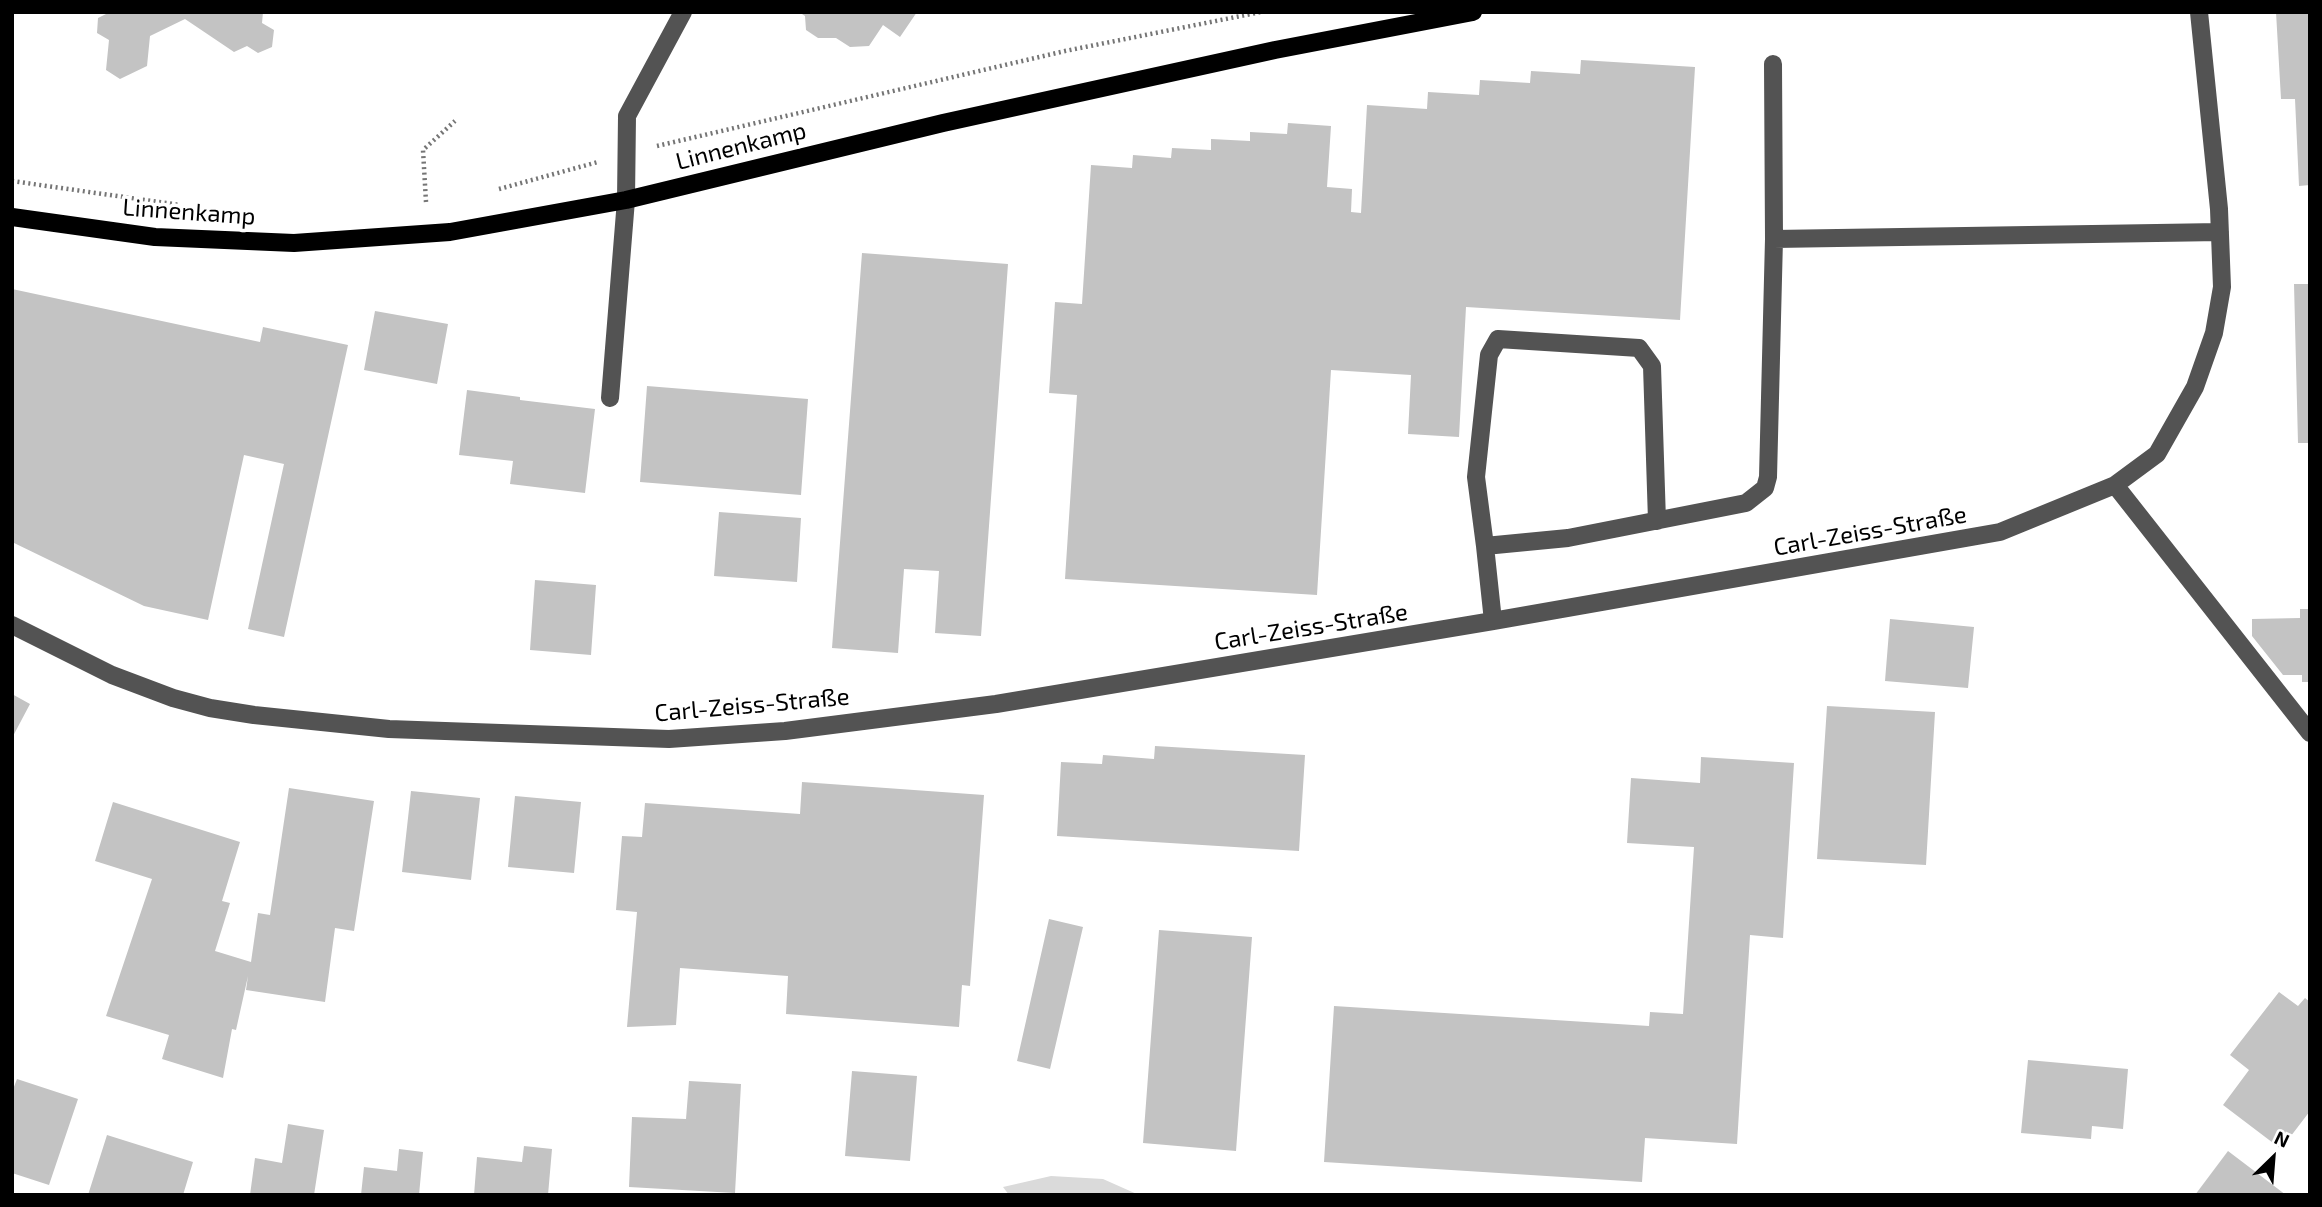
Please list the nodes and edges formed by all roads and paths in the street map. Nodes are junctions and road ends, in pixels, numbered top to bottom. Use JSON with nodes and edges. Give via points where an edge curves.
{"nodes":[{"id":1,"x":683,"y":12,"type":"edge"},
{"id":2,"x":1473,"y":12,"type":"edge"},
{"id":3,"x":2199,"y":12,"type":"edge"},
{"id":4,"x":1773,"y":64,"type":"dead end"},
{"id":5,"x":455,"y":121,"type":"dead end"},
{"id":6,"x":626,"y":200,"type":"junction"},
{"id":7,"x":426,"y":202,"type":"dead end"},
{"id":8,"x":12,"y":216,"type":"edge"},
{"id":9,"x":2220,"y":232,"type":"junction"},
{"id":10,"x":1774,"y":239,"type":"junction"},
{"id":11,"x":610,"y":398,"type":"dead end"},
{"id":12,"x":2115,"y":485,"type":"junction"},
{"id":13,"x":1657,"y":521,"type":"junction"},
{"id":14,"x":1485,"y":546,"type":"junction"},
{"id":15,"x":1493,"y":621,"type":"junction"},
{"id":16,"x":12,"y":625,"type":"edge"},
{"id":17,"x":2310,"y":733,"type":"edge"}],
"edges":[{"from":1,"to":6,"type":"street","via":[[627,116]]},
{"from":2,"to":6,"type":"main road","name":"Linnenkamp","via":[[956,120]]},
{"from":3,"to":9,"type":"street","name":"Carl-Zeiss-Straße"},
{"from":4,"to":10,"type":"street"},
{"from":5,"to":7,"type":"path","via":[[423,150]]},
{"from":6,"to":8,"type":"main road","name":"Linnenkamp","via":[[450,232],[294,243],[155,237]]},
{"from":6,"to":11,"type":"street"},
{"from":9,"to":10,"type":"street"},
{"from":9,"to":12,"type":"street","name":"Carl-Zeiss-Straße","via":[[2221,287],[2214,333],[2195,387],[2157,454]]},
{"from":10,"to":13,"type":"street","via":[[1765,488],[1746,503]]},
{"from":12,"to":15,"type":"street","name":"Carl-Zeiss-Straße","via":[[2000,533]]},
{"from":12,"to":17,"type":"street"},
{"from":13,"to":14,"type":"street","via":[[1568,538]]},
{"from":13,"to":14,"type":"street","via":[[1652,366],[1639,348],[1498,339],[1489,355],[1476,477]]},
{"from":14,"to":15,"type":"street"},
{"from":15,"to":16,"type":"street","name":"Carl-Zeiss-Straße","via":[[996,704],[785,731],[669,739],[389,729],[243,714],[144,688]]}]}
